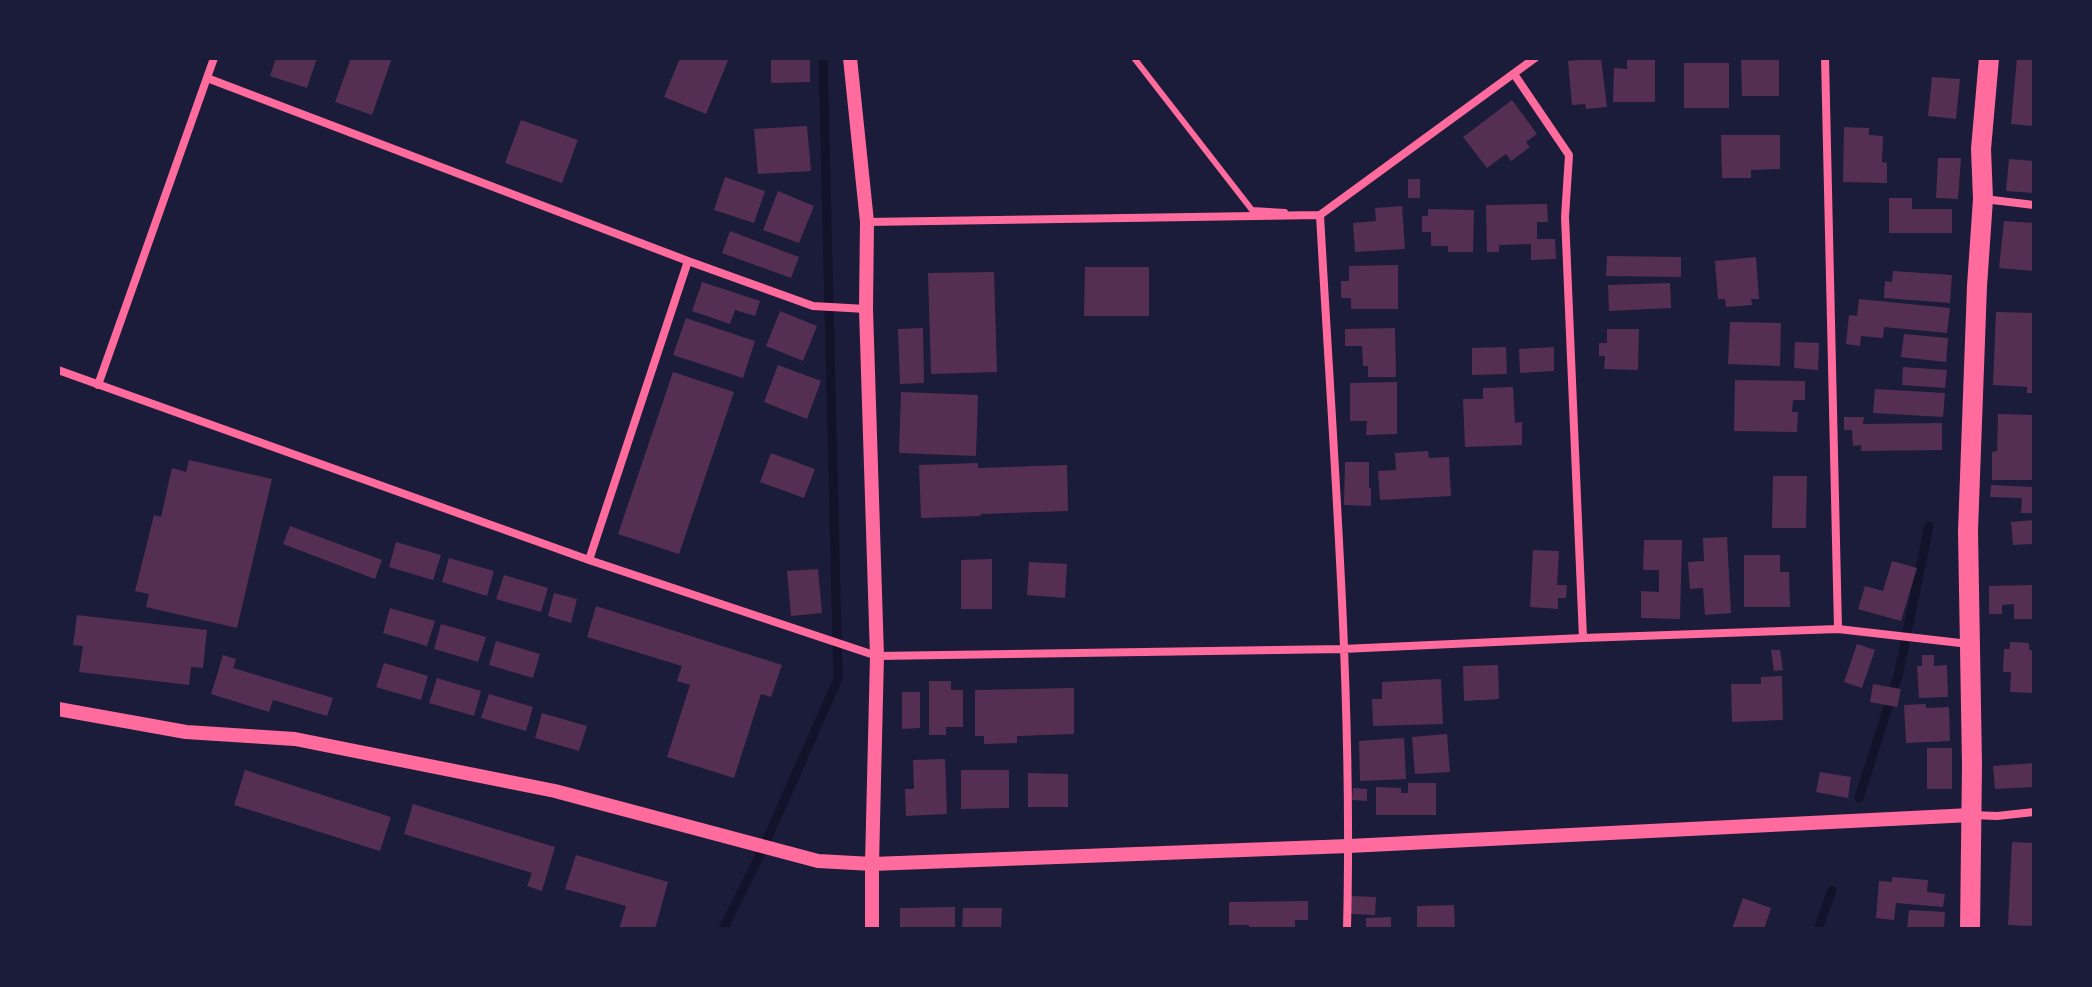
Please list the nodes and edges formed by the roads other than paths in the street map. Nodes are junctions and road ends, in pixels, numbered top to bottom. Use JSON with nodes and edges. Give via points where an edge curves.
{"nodes":[{"id":1,"x":214,"y":58,"type":"edge"},
{"id":2,"x":850,"y":58,"type":"edge"},
{"id":3,"x":1134,"y":58,"type":"edge"},
{"id":4,"x":1535,"y":58,"type":"edge"},
{"id":5,"x":1825,"y":58,"type":"edge"},
{"id":6,"x":1989,"y":58,"type":"edge"},
{"id":7,"x":1514,"y":74,"type":"junction"},
{"id":8,"x":207,"y":78,"type":"junction"},
{"id":9,"x":1983,"y":199,"type":"junction"},
{"id":10,"x":2034,"y":205,"type":"edge"},
{"id":11,"x":1320,"y":215,"type":"junction"},
{"id":12,"x":867,"y":222,"type":"junction"},
{"id":13,"x":688,"y":261,"type":"junction"},
{"id":14,"x":866,"y":309,"type":"junction"},
{"id":15,"x":58,"y":370,"type":"edge"},
{"id":16,"x":98,"y":385,"type":"junction"},
{"id":17,"x":589,"y":560,"type":"junction"},
{"id":18,"x":1838,"y":629,"type":"junction"},
{"id":19,"x":1583,"y":638,"type":"junction"},
{"id":20,"x":1970,"y":644,"type":"junction"},
{"id":21,"x":1343,"y":649,"type":"junction"},
{"id":22,"x":877,"y":656,"type":"junction"},
{"id":23,"x":58,"y":709,"type":"edge"},
{"id":24,"x":2034,"y":812,"type":"edge"},
{"id":25,"x":1971,"y":815,"type":"junction"},
{"id":26,"x":1349,"y":846,"type":"junction"},
{"id":27,"x":872,"y":864,"type":"junction"},
{"id":28,"x":872,"y":929,"type":"edge"},
{"id":29,"x":1347,"y":929,"type":"edge"},
{"id":30,"x":1970,"y":929,"type":"edge"}],
"edges":[{"from":1,"to":8,"type":"street"},
{"from":2,"to":12,"type":"street"},
{"from":3,"to":11,"type":"lane","via":[[1252,210]]},
{"from":4,"to":7,"type":"street"},
{"from":5,"to":18,"type":"street"},
{"from":6,"to":9,"type":"highway","via":[[1981,149]]},
{"from":7,"to":11,"type":"street"},
{"from":7,"to":19,"type":"street","via":[[1569,155],[1565,217]]},
{"from":8,"to":13,"type":"street"},
{"from":8,"to":16,"type":"street"},
{"from":9,"to":10,"type":"street"},
{"from":9,"to":20,"type":"highway","via":[[1970,441]]},
{"from":11,"to":12,"type":"street"},
{"from":11,"to":21,"type":"street"},
{"from":12,"to":14,"type":"street"},
{"from":13,"to":14,"type":"street","via":[[813,306]]},
{"from":13,"to":17,"type":"street"},
{"from":14,"to":22,"type":"street"},
{"from":15,"to":16,"type":"street"},
{"from":16,"to":17,"type":"street"},
{"from":17,"to":22,"type":"street"},
{"from":18,"to":19,"type":"street"},
{"from":18,"to":20,"type":"street"},
{"from":19,"to":21,"type":"street"},
{"from":20,"to":25,"type":"highway"},
{"from":21,"to":22,"type":"street"},
{"from":21,"to":26,"type":"street"},
{"from":22,"to":27,"type":"street"},
{"from":23,"to":27,"type":"street","via":[[186,732],[295,739],[555,791],[818,861]]},
{"from":24,"to":25,"type":"street"},
{"from":25,"to":26,"type":"street"},
{"from":25,"to":30,"type":"highway"},
{"from":26,"to":27,"type":"street"},
{"from":26,"to":29,"type":"street"},
{"from":27,"to":28,"type":"street"}]}
